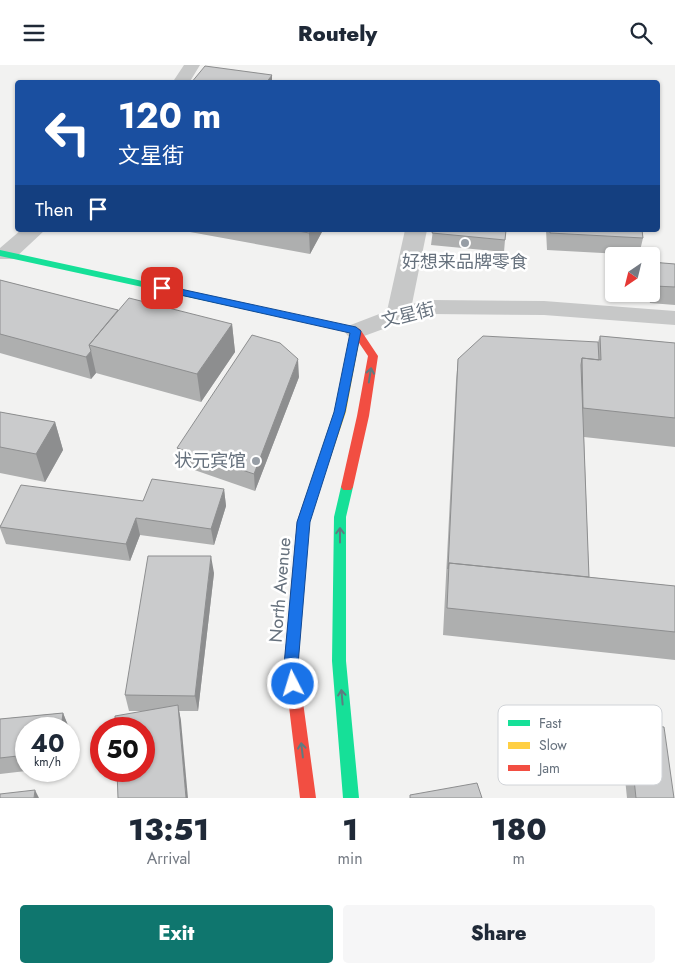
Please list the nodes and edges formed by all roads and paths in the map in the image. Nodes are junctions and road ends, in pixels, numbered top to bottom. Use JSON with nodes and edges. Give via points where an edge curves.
{"nodes":[{"id":1,"x":192,"y":65,"type":"edge"},
{"id":2,"x":182,"y":80,"type":"edge"},
{"id":3,"x":31,"y":232,"type":"edge"},
{"id":4,"x":416,"y":232,"type":"edge"},
{"id":5,"x":3,"y":254,"type":"edge"},
{"id":6,"x":398,"y":315,"type":"junction"},
{"id":7,"x":675,"y":318,"type":"edge"},
{"id":8,"x":356,"y":331,"type":"junction"},
{"id":9,"x":308,"y":798,"type":"edge"},
{"id":10,"x":351,"y":798,"type":"edge"}],
"edges":[{"from":1,"to":2,"type":"street"},
{"from":3,"to":5,"type":"street"},
{"from":4,"to":6,"type":"street"},
{"from":5,"to":8,"type":"main road"},
{"from":6,"to":7,"type":"street","name":"文星街","via":[[431,307],[544,308]]},
{"from":6,"to":8,"type":"street","name":"文星街"},
{"from":9,"to":8,"type":"main road","name":"North Avenue","one_way":true,"via":[[291,665],[304,522],[340,412]]},
{"from":10,"to":8,"type":"main road","one_way":true,"via":[[339,661],[340,517],[373,356]]}]}
